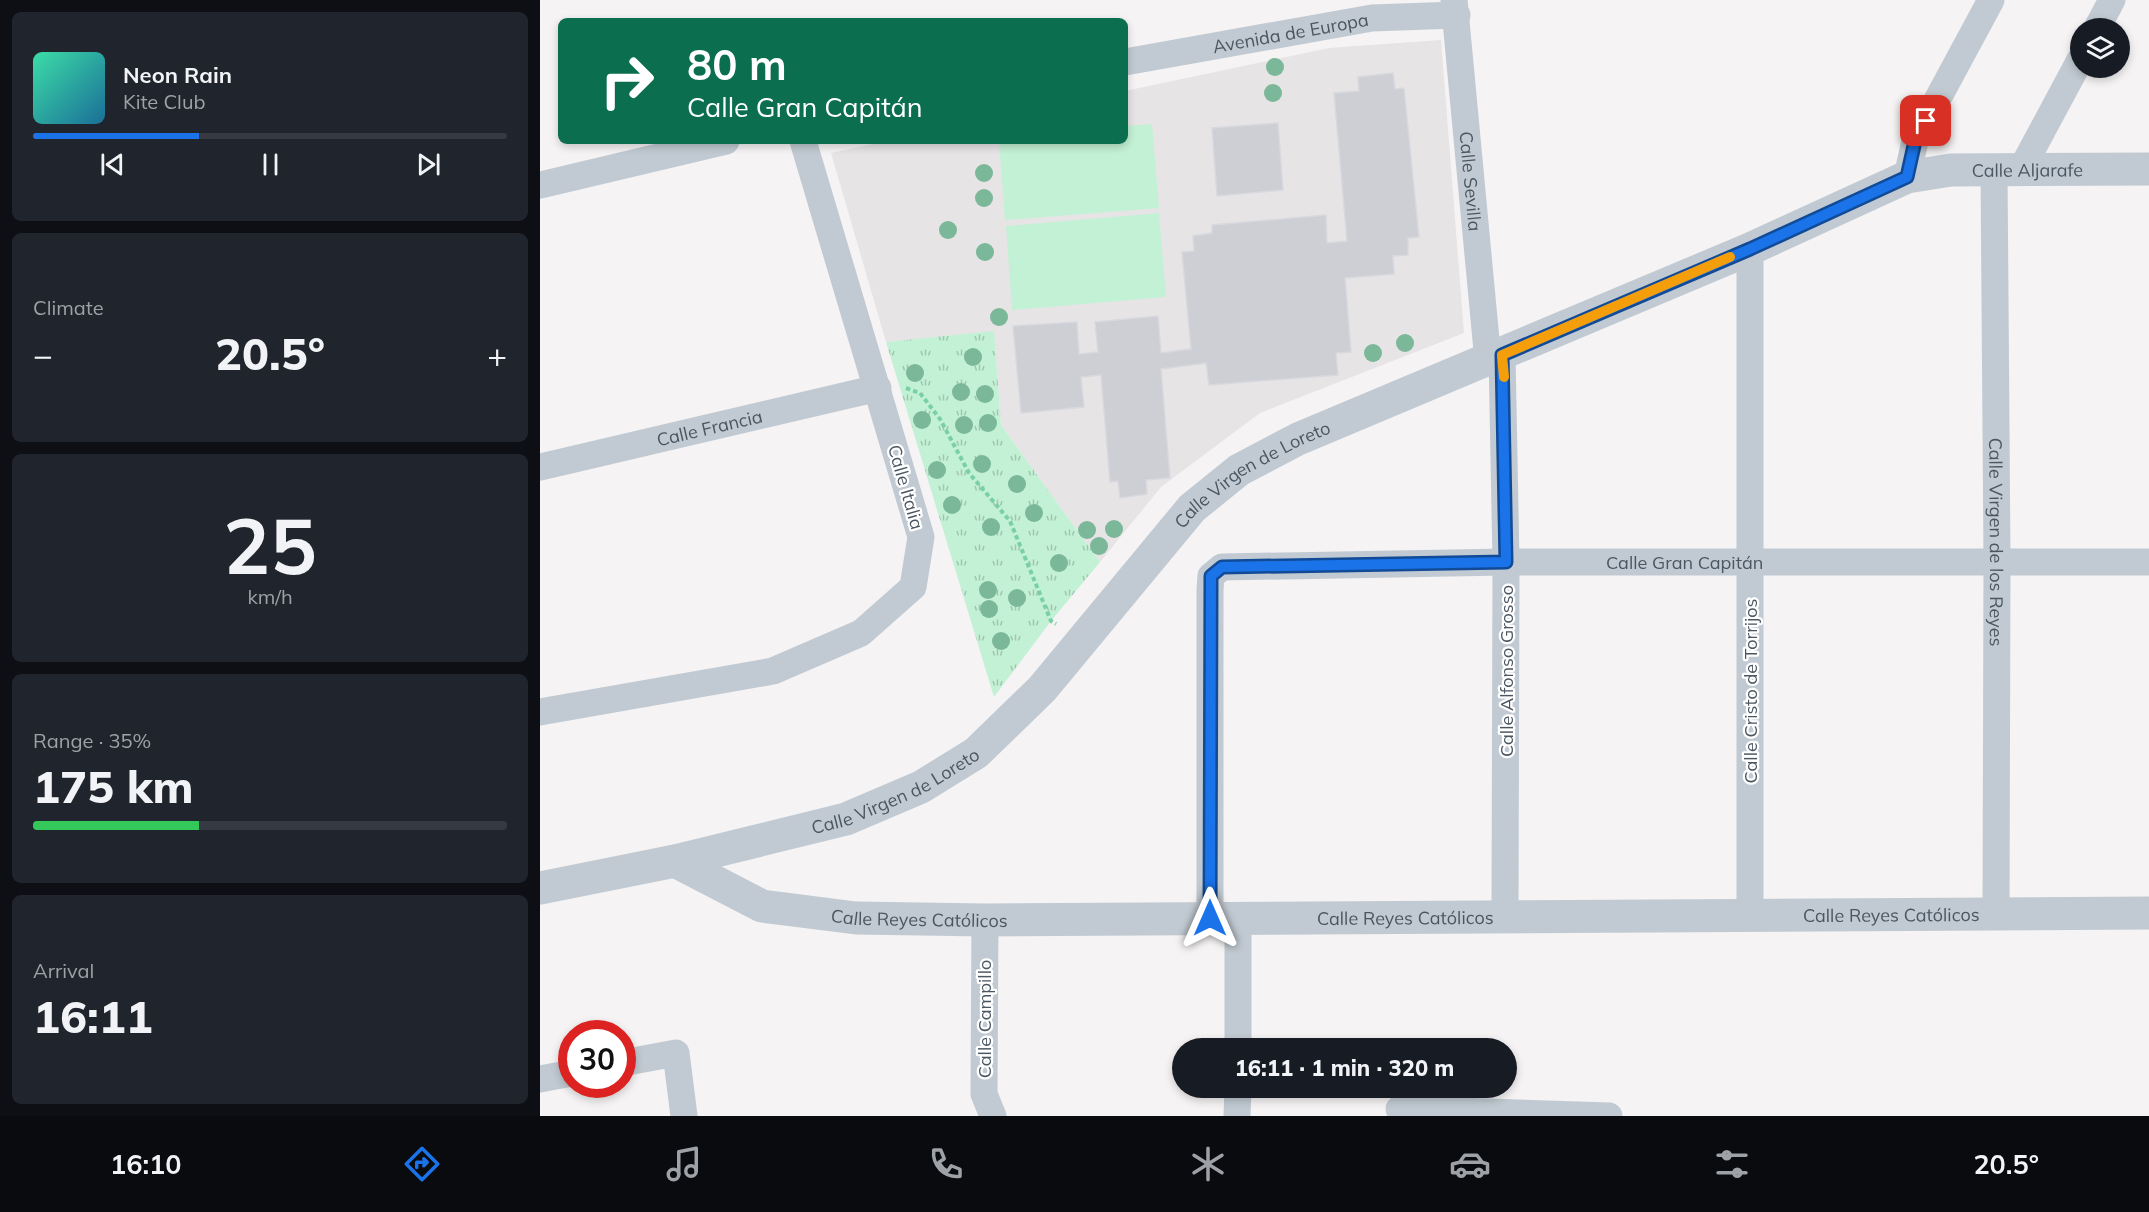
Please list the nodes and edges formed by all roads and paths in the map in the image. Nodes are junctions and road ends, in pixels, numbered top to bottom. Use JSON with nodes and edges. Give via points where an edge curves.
{"nodes":[{"id":1,"x":1991,"y":0,"type":"edge"},
{"id":2,"x":2112,"y":0,"type":"edge"},
{"id":3,"x":1456,"y":7,"type":"edge"},
{"id":4,"x":2102,"y":18,"type":"edge"},
{"id":5,"x":1128,"y":61,"type":"edge"},
{"id":6,"x":2070,"y":75,"type":"edge"},
{"id":7,"x":713,"y":144,"type":"edge"},
{"id":8,"x":804,"y":144,"type":"edge"},
{"id":9,"x":2149,"y":169,"type":"edge"},
{"id":10,"x":2008,"y":170,"type":"junction"},
{"id":11,"x":1907,"y":177,"type":"junction"},
{"id":12,"x":540,"y":185,"type":"edge"},
{"id":13,"x":1750,"y":249,"type":"junction"},
{"id":14,"x":1495,"y":358,"type":"junction"},
{"id":15,"x":878,"y":388,"type":"junction"},
{"id":16,"x":540,"y":467,"type":"edge"},
{"id":17,"x":1997,"y":560,"type":"junction"},
{"id":18,"x":1506,"y":562,"type":"junction"},
{"id":19,"x":1750,"y":562,"type":"junction"},
{"id":20,"x":2149,"y":562,"type":"edge"},
{"id":21,"x":1081,"y":642,"type":"junction"},
{"id":22,"x":540,"y":712,"type":"edge"},
{"id":23,"x":675,"y":861,"type":"junction"},
{"id":24,"x":540,"y":888,"type":"edge"},
{"id":25,"x":2149,"y":913,"type":"edge"},
{"id":26,"x":1996,"y":914,"type":"junction"},
{"id":27,"x":1505,"y":915,"type":"junction"},
{"id":28,"x":1750,"y":917,"type":"junction"},
{"id":29,"x":1224,"y":918,"type":"junction"},
{"id":30,"x":985,"y":920,"type":"junction"},
{"id":31,"x":1237,"y":1038,"type":"edge"},
{"id":32,"x":636,"y":1060,"type":"edge"},
{"id":33,"x":558,"y":1076,"type":"edge"},
{"id":34,"x":540,"y":1079,"type":"edge"},
{"id":35,"x":1238,"y":1098,"type":"edge"},
{"id":36,"x":1400,"y":1109,"type":"dead end"},
{"id":37,"x":684,"y":1116,"type":"edge"},
{"id":38,"x":993,"y":1116,"type":"edge"},
{"id":39,"x":1238,"y":1116,"type":"edge"},
{"id":40,"x":1609,"y":1116,"type":"edge"}],
"edges":[{"from":1,"to":11,"type":"street","via":[[1915,141]]},
{"from":2,"to":4,"type":"street"},
{"from":3,"to":5,"type":"street","name":"Avenida de Europa"},
{"from":3,"to":14,"type":"street","name":"Calle Sevilla"},
{"from":6,"to":10,"type":"street"},
{"from":7,"to":12,"type":"street"},
{"from":8,"to":15,"type":"street","name":"Calle Italia"},
{"from":9,"to":10,"type":"street","name":"Calle Aljarafe"},
{"from":10,"to":11,"type":"street","name":"Calle Aljarafe","via":[[1951,170]]},
{"from":10,"to":17,"type":"street","name":"Calle Virgen de los Reyes"},
{"from":11,"to":13,"type":"street","name":"Calle Virgen de Loreto"},
{"from":13,"to":14,"type":"street","name":"Calle Virgen de Loreto"},
{"from":13,"to":19,"type":"street","name":"Calle Cristo de Torrijos"},
{"from":14,"to":18,"type":"street","name":"Calle Alfonso Grosso"},
{"from":14,"to":21,"type":"street","name":"Calle Virgen de Loreto","via":[[1298,439],[1239,470],[1192,508]]},
{"from":15,"to":16,"type":"street","name":"Calle Francia"},
{"from":15,"to":21,"type":"path","via":[[899,386],[920,393],[940,419],[969,473],[1010,520],[1051,621]]},
{"from":15,"to":22,"type":"street","name":"Calle Italia","via":[[921,537],[913,587],[861,633],[772,671]]},
{"from":17,"to":19,"type":"street","name":"Calle Gran Capitán"},
{"from":17,"to":20,"type":"street","name":"Calle Gran Capitán"},
{"from":17,"to":26,"type":"street","name":"Calle Virgen de los Reyes"},
{"from":18,"to":19,"type":"street","name":"Calle Gran Capitán"},
{"from":18,"to":27,"type":"street","name":"Calle Alfonso Grosso"},
{"from":18,"to":29,"type":"street","name":"Calle Gran Capitán","via":[[1222,567],[1211,576]]},
{"from":19,"to":28,"type":"street","name":"Calle Cristo de Torrijos"},
{"from":21,"to":23,"type":"street","name":"Calle Virgen de Loreto","via":[[1042,689],[976,753],[921,787],[846,819]]},
{"from":23,"to":24,"type":"street","name":"Calle Virgen de Loreto"},
{"from":23,"to":30,"type":"street","name":"Calle Reyes Católicos","via":[[762,906],[856,918]]},
{"from":25,"to":26,"type":"street","name":"Calle Reyes Católicos"},
{"from":26,"to":28,"type":"street","name":"Calle Reyes Católicos"},
{"from":27,"to":28,"type":"street","name":"Calle Reyes Católicos"},
{"from":27,"to":29,"type":"street","name":"Calle Reyes Católicos"},
{"from":29,"to":30,"type":"street","name":"Calle Reyes Católicos"},
{"from":29,"to":31,"type":"street"},
{"from":30,"to":38,"type":"street","name":"Calle Campillo","via":[[984,1094]]},
{"from":32,"to":37,"type":"street","via":[[676,1053]]},
{"from":33,"to":34,"type":"street"},
{"from":35,"to":39,"type":"street"},
{"from":36,"to":40,"type":"street"}]}
